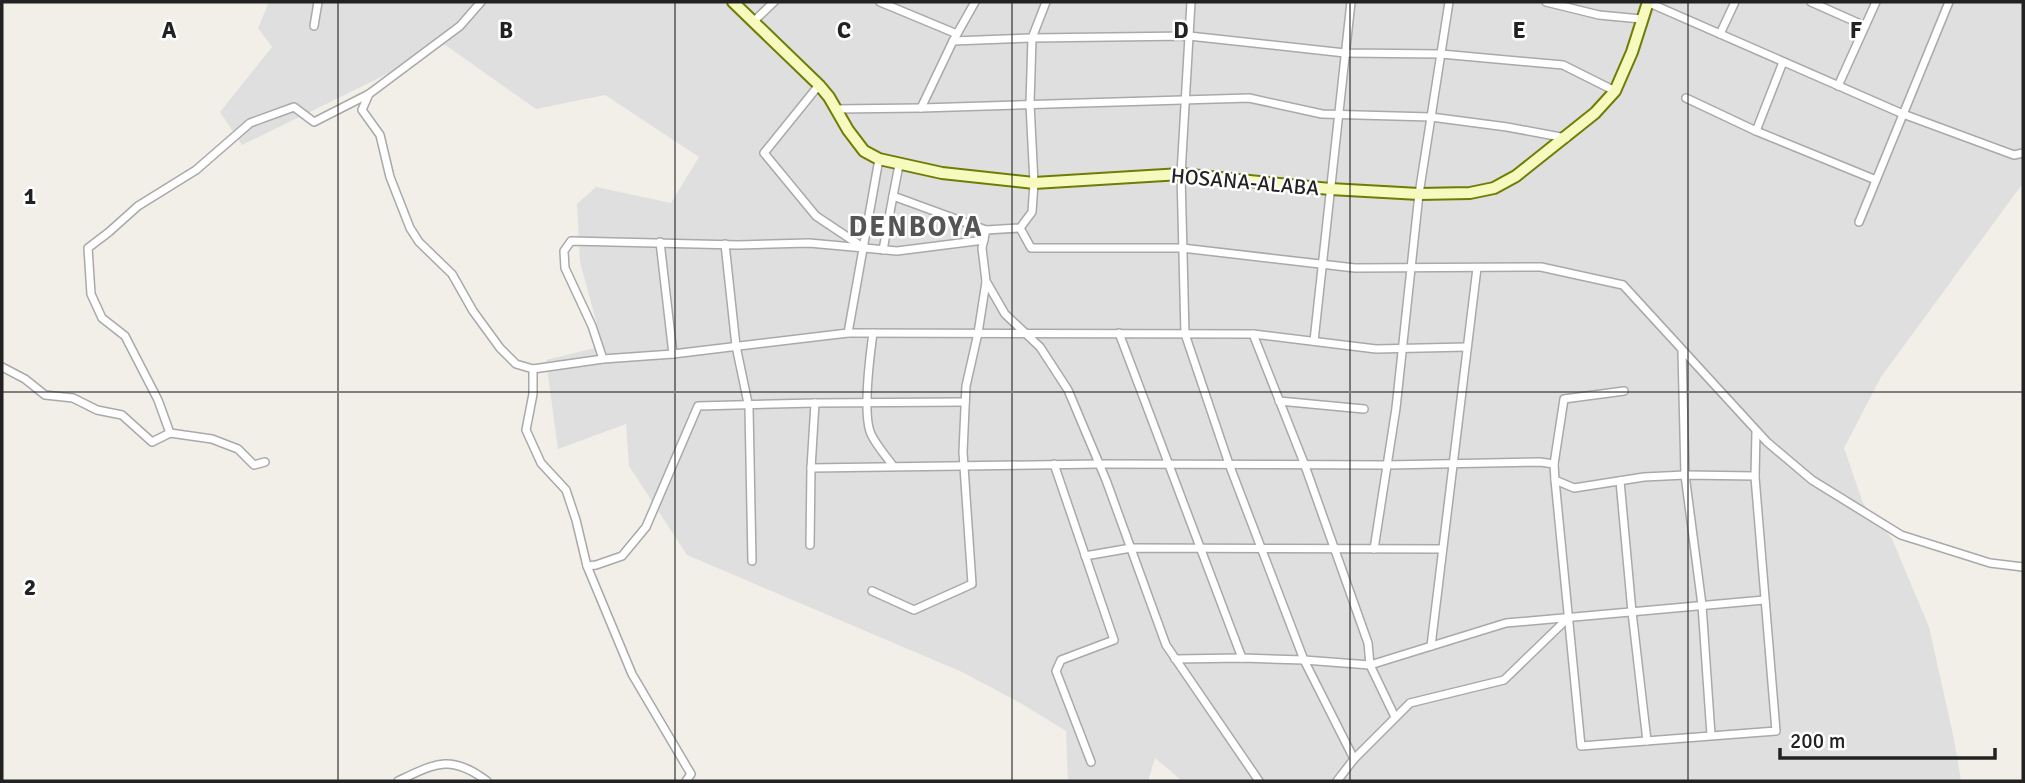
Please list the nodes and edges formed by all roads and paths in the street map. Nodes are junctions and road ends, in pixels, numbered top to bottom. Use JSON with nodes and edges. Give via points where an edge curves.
{"nodes":[{"id":1,"x":318,"y":2,"type":"edge"},
{"id":2,"x":481,"y":2,"type":"edge"},
{"id":3,"x":733,"y":2,"type":"edge"},
{"id":4,"x":774,"y":2,"type":"edge"},
{"id":5,"x":880,"y":2,"type":"edge"},
{"id":6,"x":975,"y":2,"type":"edge"},
{"id":7,"x":1046,"y":2,"type":"edge"},
{"id":8,"x":1191,"y":2,"type":"edge"},
{"id":9,"x":1351,"y":2,"type":"edge"},
{"id":10,"x":1449,"y":2,"type":"edge"},
{"id":11,"x":1546,"y":2,"type":"edge"},
{"id":12,"x":1648,"y":2,"type":"edge"},
{"id":13,"x":1735,"y":2,"type":"edge"},
{"id":14,"x":1811,"y":2,"type":"edge"},
{"id":15,"x":1876,"y":2,"type":"edge"},
{"id":16,"x":1950,"y":2,"type":"edge"},
{"id":17,"x":901,"y":6,"type":"edge"},
{"id":18,"x":1641,"y":19,"type":"junction"},
{"id":19,"x":754,"y":21,"type":"junction"},
{"id":20,"x":314,"y":26,"type":"dead end"},
{"id":21,"x":1865,"y":26,"type":"junction"},
{"id":22,"x":1720,"y":34,"type":"junction"},
{"id":23,"x":1189,"y":36,"type":"junction"},
{"id":24,"x":955,"y":37,"type":"junction"},
{"id":25,"x":1032,"y":38,"type":"junction"},
{"id":26,"x":1345,"y":52,"type":"junction"},
{"id":27,"x":1441,"y":54,"type":"junction"},
{"id":28,"x":1783,"y":62,"type":"junction"},
{"id":29,"x":819,"y":85,"type":"junction"},
{"id":30,"x":1838,"y":86,"type":"junction"},
{"id":31,"x":1615,"y":90,"type":"junction"},
{"id":32,"x":369,"y":94,"type":"junction"},
{"id":33,"x":1686,"y":98,"type":"dead end"},
{"id":34,"x":1186,"y":99,"type":"junction"},
{"id":35,"x":1030,"y":104,"type":"junction"},
{"id":36,"x":921,"y":108,"type":"junction"},
{"id":37,"x":835,"y":109,"type":"junction"},
{"id":38,"x":1903,"y":114,"type":"junction"},
{"id":39,"x":1338,"y":115,"type":"junction"},
{"id":40,"x":1431,"y":117,"type":"junction"},
{"id":41,"x":1756,"y":131,"type":"junction"},
{"id":42,"x":1566,"y":138,"type":"junction"},
{"id":43,"x":2023,"y":153,"type":"edge"},
{"id":44,"x":879,"y":159,"type":"junction"},
{"id":45,"x":899,"y":165,"type":"junction"},
{"id":46,"x":1181,"y":174,"type":"junction"},
{"id":47,"x":1876,"y":180,"type":"junction"},
{"id":48,"x":1034,"y":183,"type":"junction"},
{"id":49,"x":1330,"y":189,"type":"junction"},
{"id":50,"x":1419,"y":194,"type":"junction"},
{"id":51,"x":893,"y":196,"type":"junction"},
{"id":52,"x":1859,"y":222,"type":"dead end"},
{"id":53,"x":1020,"y":228,"type":"junction"},
{"id":54,"x":986,"y":230,"type":"junction"},
{"id":55,"x":984,"y":240,"type":"junction"},
{"id":56,"x":660,"y":242,"type":"junction"},
{"id":57,"x":725,"y":244,"type":"junction"},
{"id":58,"x":1182,"y":247,"type":"junction"},
{"id":59,"x":863,"y":248,"type":"junction"},
{"id":60,"x":883,"y":250,"type":"junction"},
{"id":61,"x":1322,"y":264,"type":"junction"},
{"id":62,"x":1411,"y":268,"type":"junction"},
{"id":63,"x":1477,"y":268,"type":"junction"},
{"id":64,"x":986,"y":281,"type":"junction"},
{"id":65,"x":848,"y":333,"type":"junction"},
{"id":66,"x":873,"y":333,"type":"junction"},
{"id":67,"x":978,"y":333,"type":"junction"},
{"id":68,"x":1026,"y":333,"type":"junction"},
{"id":69,"x":1119,"y":333,"type":"junction"},
{"id":70,"x":1185,"y":334,"type":"junction"},
{"id":71,"x":1253,"y":334,"type":"junction"},
{"id":72,"x":1314,"y":341,"type":"junction"},
{"id":73,"x":736,"y":346,"type":"junction"},
{"id":74,"x":1467,"y":346,"type":"junction"},
{"id":75,"x":1402,"y":348,"type":"junction"},
{"id":76,"x":1682,"y":350,"type":"junction"},
{"id":77,"x":673,"y":354,"type":"junction"},
{"id":78,"x":603,"y":359,"type":"junction"},
{"id":79,"x":2,"y":367,"type":"edge"},
{"id":80,"x":533,"y":369,"type":"junction"},
{"id":81,"x":1624,"y":391,"type":"dead end"},
{"id":82,"x":1279,"y":401,"type":"junction"},
{"id":83,"x":965,"y":402,"type":"junction"},
{"id":84,"x":815,"y":403,"type":"junction"},
{"id":85,"x":868,"y":403,"type":"junction"},
{"id":86,"x":748,"y":404,"type":"junction"},
{"id":87,"x":1364,"y":409,"type":"dead end"},
{"id":88,"x":1756,"y":431,"type":"junction"},
{"id":89,"x":170,"y":433,"type":"junction"},
{"id":90,"x":265,"y":462,"type":"dead end"},
{"id":91,"x":1304,"y":463,"type":"junction"},
{"id":92,"x":1054,"y":464,"type":"junction"},
{"id":93,"x":1099,"y":464,"type":"junction"},
{"id":94,"x":1169,"y":464,"type":"junction"},
{"id":95,"x":1229,"y":464,"type":"junction"},
{"id":96,"x":1452,"y":464,"type":"junction"},
{"id":97,"x":1554,"y":464,"type":"junction"},
{"id":98,"x":964,"y":465,"type":"junction"},
{"id":99,"x":1387,"y":465,"type":"junction"},
{"id":100,"x":893,"y":466,"type":"junction"},
{"id":101,"x":811,"y":468,"type":"junction"},
{"id":102,"x":1685,"y":475,"type":"junction"},
{"id":103,"x":1755,"y":476,"type":"junction"},
{"id":104,"x":1555,"y":480,"type":"junction"},
{"id":105,"x":1620,"y":481,"type":"junction"},
{"id":106,"x":810,"y":545,"type":"dead end"},
{"id":107,"x":1131,"y":548,"type":"junction"},
{"id":108,"x":1201,"y":548,"type":"junction"},
{"id":109,"x":1262,"y":549,"type":"junction"},
{"id":110,"x":1335,"y":549,"type":"junction"},
{"id":111,"x":1374,"y":549,"type":"junction"},
{"id":112,"x":1442,"y":549,"type":"junction"},
{"id":113,"x":1085,"y":556,"type":"junction"},
{"id":114,"x":752,"y":561,"type":"dead end"},
{"id":115,"x":587,"y":566,"type":"junction"},
{"id":116,"x":2023,"y":567,"type":"edge"},
{"id":117,"x":872,"y":591,"type":"dead end"},
{"id":118,"x":1764,"y":600,"type":"junction"},
{"id":119,"x":1702,"y":606,"type":"junction"},
{"id":120,"x":1632,"y":612,"type":"junction"},
{"id":121,"x":1568,"y":617,"type":"junction"},
{"id":122,"x":1431,"y":646,"type":"junction"},
{"id":123,"x":1242,"y":658,"type":"junction"},
{"id":124,"x":1175,"y":659,"type":"junction"},
{"id":125,"x":1304,"y":660,"type":"junction"},
{"id":126,"x":1370,"y":665,"type":"junction"},
{"id":127,"x":1395,"y":717,"type":"junction"},
{"id":128,"x":1711,"y":735,"type":"junction"},
{"id":129,"x":1647,"y":741,"type":"junction"},
{"id":130,"x":1354,"y":759,"type":"junction"},
{"id":131,"x":1091,"y":762,"type":"dead end"},
{"id":132,"x":690,"y":779,"type":"edge"},
{"id":133,"x":398,"y":781,"type":"edge"},
{"id":134,"x":487,"y":781,"type":"edge"},
{"id":135,"x":1259,"y":781,"type":"edge"},
{"id":136,"x":1337,"y":781,"type":"edge"}],
"edges":[{"from":1,"to":20,"type":"street"},
{"from":2,"to":32,"type":"street","via":[[460,26]]},
{"from":3,"to":19,"type":"main road","name":"HOSANA-ALABA"},
{"from":4,"to":19,"type":"street"},
{"from":5,"to":17,"type":"street"},
{"from":6,"to":24,"type":"street"},
{"from":7,"to":25,"type":"street"},
{"from":8,"to":23,"type":"street"},
{"from":9,"to":26,"type":"street"},
{"from":10,"to":27,"type":"street"},
{"from":11,"to":18,"type":"street"},
{"from":12,"to":18,"type":"main road","name":"HOSANA-ALABA"},
{"from":12,"to":22,"type":"street"},
{"from":13,"to":22,"type":"street"},
{"from":14,"to":21,"type":"street"},
{"from":15,"to":21,"type":"street"},
{"from":16,"to":38,"type":"street"},
{"from":17,"to":24,"type":"street"},
{"from":18,"to":31,"type":"main road","name":"HOSANA-ALABA"},
{"from":19,"to":29,"type":"main road","name":"HOSANA-ALABA"},
{"from":21,"to":30,"type":"street"},
{"from":22,"to":28,"type":"street"},
{"from":23,"to":25,"type":"street"},
{"from":23,"to":26,"type":"street"},
{"from":23,"to":34,"type":"street"},
{"from":24,"to":25,"type":"street"},
{"from":24,"to":36,"type":"street"},
{"from":25,"to":35,"type":"street"},
{"from":26,"to":27,"type":"street"},
{"from":26,"to":39,"type":"street"},
{"from":27,"to":31,"type":"street","via":[[1563,65]]},
{"from":27,"to":40,"type":"street"},
{"from":28,"to":30,"type":"street"},
{"from":28,"to":41,"type":"street"},
{"from":29,"to":37,"type":"main road","name":"HOSANA-ALABA"},
{"from":29,"to":59,"type":"street","via":[[764,153],[816,216]]},
{"from":30,"to":38,"type":"street"},
{"from":31,"to":42,"type":"main road","name":"HOSANA-ALABA"},
{"from":32,"to":80,"type":"street","via":[[362,110],[380,135],[410,228],[452,274],[499,348],[516,364]]},
{"from":32,"to":89,"type":"street","via":[[314,122],[295,107],[250,123],[196,170],[138,206],[88,248],[91,294],[102,318],[125,336]]},
{"from":33,"to":41,"type":"street"},
{"from":34,"to":35,"type":"street"},
{"from":34,"to":39,"type":"street","via":[[1249,98]]},
{"from":34,"to":46,"type":"street"},
{"from":35,"to":36,"type":"street"},
{"from":35,"to":48,"type":"street"},
{"from":36,"to":37,"type":"street"},
{"from":37,"to":44,"type":"main road","name":"HOSANA-ALABA","via":[[864,151]]},
{"from":38,"to":43,"type":"street","via":[[2014,155]]},
{"from":38,"to":47,"type":"street"},
{"from":39,"to":40,"type":"street"},
{"from":39,"to":49,"type":"street"},
{"from":40,"to":42,"type":"street"},
{"from":40,"to":50,"type":"street"},
{"from":41,"to":47,"type":"street"},
{"from":42,"to":50,"type":"main road","name":"HOSANA-ALABA","via":[[1494,188]]},
{"from":44,"to":45,"type":"main road","name":"HOSANA-ALABA"},
{"from":44,"to":59,"type":"street"},
{"from":45,"to":48,"type":"main road","name":"HOSANA-ALABA"},
{"from":45,"to":51,"type":"street"},
{"from":46,"to":48,"type":"main road","name":"HOSANA-ALABA"},
{"from":46,"to":49,"type":"main road","name":"HOSANA-ALABA"},
{"from":46,"to":58,"type":"street"},
{"from":47,"to":52,"type":"street"},
{"from":48,"to":53,"type":"street","via":[[1032,212]]},
{"from":49,"to":50,"type":"main road","name":"HOSANA-ALABA"},
{"from":49,"to":61,"type":"street"},
{"from":50,"to":62,"type":"street"},
{"from":51,"to":54,"type":"street"},
{"from":51,"to":60,"type":"street"},
{"from":53,"to":54,"type":"street"},
{"from":53,"to":58,"type":"street","via":[[1031,248]]},
{"from":54,"to":55,"type":"street"},
{"from":55,"to":60,"type":"street"},
{"from":55,"to":64,"type":"street"},
{"from":56,"to":57,"type":"street"},
{"from":56,"to":77,"type":"street"},
{"from":56,"to":78,"type":"street","via":[[571,241],[564,251],[565,268]]},
{"from":57,"to":59,"type":"street"},
{"from":57,"to":73,"type":"street"},
{"from":58,"to":61,"type":"street"},
{"from":58,"to":70,"type":"street"},
{"from":59,"to":60,"type":"street"},
{"from":59,"to":65,"type":"street"},
{"from":61,"to":62,"type":"street"},
{"from":61,"to":72,"type":"street"},
{"from":62,"to":63,"type":"street"},
{"from":62,"to":75,"type":"street"},
{"from":63,"to":74,"type":"street"},
{"from":63,"to":76,"type":"street","via":[[1541,267],[1623,285]]},
{"from":64,"to":67,"type":"street"},
{"from":64,"to":68,"type":"street","via":[[1006,314]]},
{"from":65,"to":66,"type":"street"},
{"from":65,"to":73,"type":"street"},
{"from":66,"to":67,"type":"street"},
{"from":66,"to":85,"type":"street"},
{"from":67,"to":68,"type":"street"},
{"from":67,"to":83,"type":"street"},
{"from":68,"to":69,"type":"street"},
{"from":68,"to":93,"type":"street","via":[[1040,346],[1068,390]]},
{"from":69,"to":70,"type":"street"},
{"from":69,"to":94,"type":"street"},
{"from":70,"to":71,"type":"street"},
{"from":70,"to":95,"type":"street"},
{"from":71,"to":72,"type":"street"},
{"from":71,"to":82,"type":"street"},
{"from":72,"to":75,"type":"street"},
{"from":73,"to":77,"type":"street"},
{"from":73,"to":86,"type":"street"},
{"from":74,"to":75,"type":"street"},
{"from":74,"to":96,"type":"street"},
{"from":75,"to":99,"type":"street"},
{"from":76,"to":88,"type":"street"},
{"from":76,"to":102,"type":"street"},
{"from":77,"to":78,"type":"street"},
{"from":78,"to":80,"type":"street"},
{"from":79,"to":89,"type":"street","via":[[45,395],[73,398],[122,415],[152,442]]},
{"from":80,"to":115,"type":"street","via":[[526,430],[541,463],[566,490]]},
{"from":81,"to":97,"type":"street","via":[[1564,399]]},
{"from":82,"to":87,"type":"street"},
{"from":82,"to":91,"type":"street"},
{"from":83,"to":85,"type":"street"},
{"from":83,"to":98,"type":"street"},
{"from":84,"to":85,"type":"street"},
{"from":84,"to":86,"type":"street"},
{"from":84,"to":101,"type":"street"},
{"from":85,"to":100,"type":"street","via":[[870,432]]},
{"from":86,"to":114,"type":"street"},
{"from":86,"to":115,"type":"street","via":[[698,406],[646,527],[622,556]]},
{"from":88,"to":103,"type":"street"},
{"from":88,"to":116,"type":"street","via":[[1812,480],[1901,535],[1990,563]]},
{"from":89,"to":90,"type":"street","via":[[212,439],[237,449],[254,465]]},
{"from":91,"to":95,"type":"street"},
{"from":91,"to":99,"type":"street"},
{"from":91,"to":110,"type":"street"},
{"from":92,"to":93,"type":"street"},
{"from":92,"to":98,"type":"street"},
{"from":92,"to":113,"type":"street"},
{"from":93,"to":94,"type":"street"},
{"from":93,"to":107,"type":"street"},
{"from":94,"to":95,"type":"street"},
{"from":94,"to":108,"type":"street"},
{"from":95,"to":109,"type":"street"},
{"from":96,"to":97,"type":"street"},
{"from":96,"to":99,"type":"street"},
{"from":96,"to":112,"type":"street"},
{"from":97,"to":104,"type":"street"},
{"from":98,"to":100,"type":"street"},
{"from":98,"to":117,"type":"street","via":[[972,584],[914,610]]},
{"from":99,"to":111,"type":"street"},
{"from":100,"to":101,"type":"street"},
{"from":101,"to":106,"type":"street"},
{"from":102,"to":103,"type":"street"},
{"from":102,"to":105,"type":"street"},
{"from":102,"to":119,"type":"street"},
{"from":103,"to":118,"type":"street"},
{"from":104,"to":105,"type":"street","via":[[1574,488]]},
{"from":104,"to":121,"type":"street"},
{"from":105,"to":120,"type":"street"},
{"from":107,"to":108,"type":"street"},
{"from":107,"to":113,"type":"street"},
{"from":107,"to":124,"type":"street"},
{"from":108,"to":109,"type":"street"},
{"from":108,"to":123,"type":"street"},
{"from":109,"to":110,"type":"street"},
{"from":109,"to":125,"type":"street"},
{"from":110,"to":111,"type":"street"},
{"from":110,"to":126,"type":"street","via":[[1368,643]]},
{"from":111,"to":112,"type":"street"},
{"from":112,"to":122,"type":"street"},
{"from":113,"to":131,"type":"street","via":[[1114,640],[1060,660],[1056,671]]},
{"from":115,"to":132,"type":"street","via":[[632,674]]},
{"from":118,"to":119,"type":"street"},
{"from":118,"to":128,"type":"street","via":[[1776,731]]},
{"from":119,"to":120,"type":"street"},
{"from":119,"to":128,"type":"street"},
{"from":120,"to":121,"type":"street"},
{"from":120,"to":129,"type":"street"},
{"from":121,"to":122,"type":"street","via":[[1506,623]]},
{"from":121,"to":127,"type":"street","via":[[1504,680],[1410,703]]},
{"from":121,"to":129,"type":"street","via":[[1581,746]]},
{"from":122,"to":126,"type":"street"},
{"from":123,"to":124,"type":"street"},
{"from":123,"to":125,"type":"street"},
{"from":124,"to":135,"type":"street"},
{"from":125,"to":126,"type":"street"},
{"from":125,"to":130,"type":"street"},
{"from":126,"to":127,"type":"street"},
{"from":127,"to":130,"type":"street"},
{"from":128,"to":129,"type":"street"},
{"from":130,"to":136,"type":"street"},
{"from":133,"to":134,"type":"street","via":[[441,763],[470,768]]}]}
